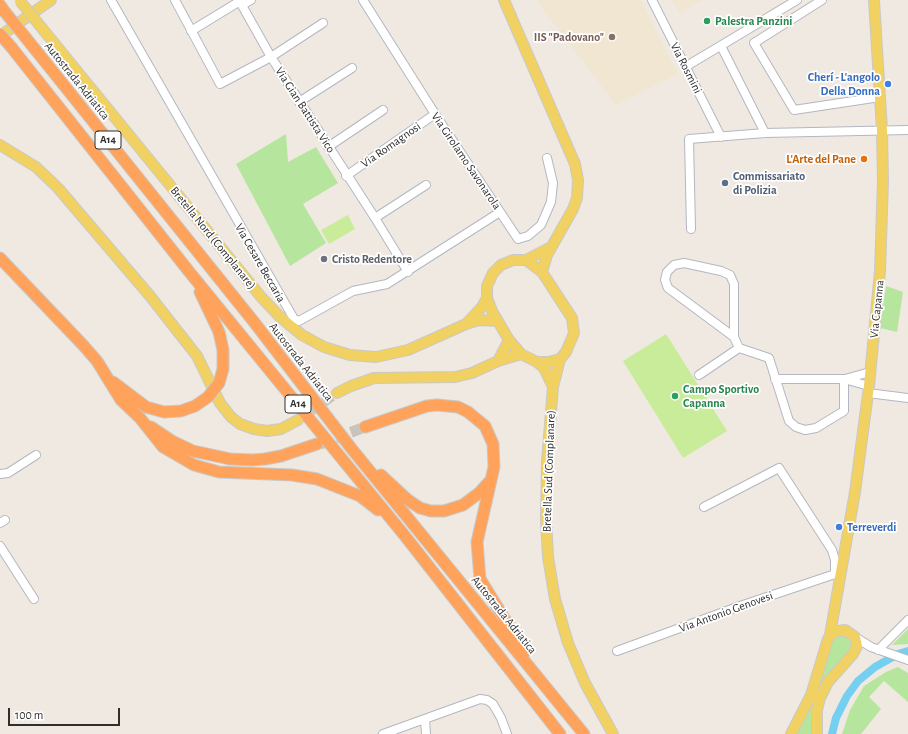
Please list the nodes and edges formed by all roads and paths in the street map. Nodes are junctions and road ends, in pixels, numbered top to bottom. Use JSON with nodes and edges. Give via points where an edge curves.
{"nodes":[{"id":1,"x":20,"y":0,"type":"edge"},
{"id":2,"x":51,"y":0,"type":"edge"},
{"id":3,"x":111,"y":0,"type":"edge"},
{"id":4,"x":175,"y":0,"type":"edge"},
{"id":5,"x":251,"y":0,"type":"edge"},
{"id":6,"x":363,"y":0,"type":"edge"},
{"id":7,"x":504,"y":0,"type":"edge"},
{"id":8,"x":652,"y":0,"type":"edge"},
{"id":9,"x":797,"y":0,"type":"edge"},
{"id":10,"x":822,"y":0,"type":"edge"},
{"id":11,"x":874,"y":0,"type":"edge"},
{"id":12,"x":240,"y":2,"type":"edge"},
{"id":13,"x":2,"y":8,"type":"edge"},
{"id":14,"x":323,"y":23,"type":"dead end"},
{"id":15,"x":191,"y":30,"type":"junction"},
{"id":16,"x":0,"y":35,"type":"edge"},
{"id":17,"x":721,"y":46,"type":"junction"},
{"id":18,"x":271,"y":57,"type":"junction"},
{"id":19,"x":685,"y":67,"type":"junction"},
{"id":20,"x":352,"y":68,"type":"dead end"},
{"id":21,"x":880,"y":97,"type":"junction"},
{"id":22,"x":299,"y":102,"type":"junction"},
{"id":23,"x":382,"y":110,"type":"dead end"},
{"id":24,"x":435,"y":114,"type":"junction"},
{"id":25,"x":882,"y":130,"type":"junction"},
{"id":26,"x":908,"y":130,"type":"edge"},
{"id":27,"x":766,"y":133,"type":"junction"},
{"id":28,"x":721,"y":137,"type":"junction"},
{"id":29,"x":0,"y":144,"type":"edge"},
{"id":30,"x":328,"y":147,"type":"junction"},
{"id":31,"x":547,"y":158,"type":"dead end"},
{"id":32,"x":346,"y":176,"type":"junction"},
{"id":33,"x":426,"y":185,"type":"dead end"},
{"id":34,"x":500,"y":212,"type":"junction"},
{"id":35,"x":375,"y":218,"type":"junction"},
{"id":36,"x":690,"y":229,"type":"dead end"},
{"id":37,"x":551,"y":247,"type":"junction"},
{"id":38,"x":0,"y":258,"type":"edge"},
{"id":39,"x":526,"y":260,"type":"junction"},
{"id":40,"x":408,"y":272,"type":"junction"},
{"id":41,"x":542,"y":272,"type":"junction"},
{"id":42,"x":191,"y":274,"type":"junction"},
{"id":43,"x":487,"y":298,"type":"junction"},
{"id":44,"x":498,"y":321,"type":"junction"},
{"id":45,"x":466,"y":324,"type":"junction"},
{"id":46,"x":734,"y":337,"type":"junction"},
{"id":47,"x":509,"y":340,"type":"junction"},
{"id":48,"x":739,"y":348,"type":"junction"},
{"id":49,"x":520,"y":354,"type":"junction"},
{"id":50,"x":560,"y":358,"type":"junction"},
{"id":51,"x":498,"y":361,"type":"junction"},
{"id":52,"x":537,"y":362,"type":"junction"},
{"id":53,"x":870,"y":372,"type":"junction"},
{"id":54,"x":105,"y":375,"type":"junction"},
{"id":55,"x":699,"y":375,"type":"dead end"},
{"id":56,"x":775,"y":379,"type":"junction"},
{"id":57,"x":844,"y":379,"type":"junction"},
{"id":58,"x":553,"y":387,"type":"junction"},
{"id":59,"x":868,"y":390,"type":"junction"},
{"id":60,"x":337,"y":393,"type":"tunnel mouth"},
{"id":61,"x":908,"y":398,"type":"edge"},
{"id":62,"x":140,"y":418,"type":"junction"},
{"id":63,"x":298,"y":420,"type":"tunnel mouth"},
{"id":64,"x":365,"y":427,"type":"tunnel mouth"},
{"id":65,"x":317,"y":444,"type":"tunnel mouth"},
{"id":66,"x":351,"y":448,"type":"junction"},
{"id":67,"x":36,"y":456,"type":"dead end"},
{"id":68,"x":0,"y":474,"type":"edge"},
{"id":69,"x":491,"y":480,"type":"junction"},
{"id":70,"x":704,"y":507,"type":"dead end"},
{"id":71,"x":405,"y":536,"type":"junction"},
{"id":72,"x":0,"y":546,"type":"edge"},
{"id":73,"x":838,"y":573,"type":"junction"},
{"id":74,"x":34,"y":599,"type":"dead end"},
{"id":75,"x":833,"y":616,"type":"junction"},
{"id":76,"x":908,"y":620,"type":"edge"},
{"id":77,"x":845,"y":630,"type":"junction"},
{"id":78,"x":830,"y":635,"type":"junction"},
{"id":79,"x":855,"y":637,"type":"junction"},
{"id":80,"x":874,"y":649,"type":"junction"},
{"id":81,"x":617,"y":651,"type":"dead end"},
{"id":82,"x":855,"y":651,"type":"junction"},
{"id":83,"x":908,"y":660,"type":"edge"},
{"id":84,"x":551,"y":693,"type":"junction"},
{"id":85,"x":425,"y":719,"type":"junction"},
{"id":86,"x":384,"y":734,"type":"edge"},
{"id":87,"x":426,"y":734,"type":"edge"},
{"id":88,"x":506,"y":734,"type":"edge"},
{"id":89,"x":560,"y":734,"type":"edge"},
{"id":90,"x":584,"y":734,"type":"edge"},
{"id":91,"x":613,"y":734,"type":"edge"},
{"id":92,"x":791,"y":734,"type":"edge"},
{"id":93,"x":817,"y":734,"type":"edge"}],
"edges":[{"from":1,"to":45,"type":"main road","name":"Bretella Nord (Complanare)","bridge":true,"via":[[262,298],[302,335],[324,347],[350,355],[376,357],[408,350]]},
{"from":2,"to":16,"type":"main road"},
{"from":3,"to":40,"type":"street","name":"Via Cesare Beccaria","via":[[294,319],[299,321],[353,291],[387,284]]},
{"from":4,"to":15,"type":"street"},
{"from":5,"to":12,"type":"street"},
{"from":6,"to":24,"type":"street","name":"Via Girolamo Savonarola"},
{"from":7,"to":37,"type":"main road","via":[[575,164],[578,180],[576,198],[565,225]]},
{"from":8,"to":19,"type":"street","name":"Via Rosmini"},
{"from":9,"to":17,"type":"street"},
{"from":10,"to":21,"type":"street","via":[[754,42],[794,110]]},
{"from":11,"to":21,"type":"main road","name":"Via Capanna"},
{"from":12,"to":15,"type":"street"},
{"from":12,"to":18,"type":"street","name":"Via Gian Battista Vico"},
{"from":13,"to":66,"type":"highway","name":"Autostrada Adriatica","number":"A14","bridge":true,"via":[[254,322]]},
{"from":14,"to":18,"type":"street"},
{"from":15,"to":18,"type":"street","via":[[220,84]]},
{"from":16,"to":42,"type":"highway","number":"A14","bridge":true},
{"from":17,"to":19,"type":"street"},
{"from":17,"to":27,"type":"street"},
{"from":18,"to":22,"type":"street","name":"Via Gian Battista Vico"},
{"from":19,"to":28,"type":"street","name":"Via Rosmini"},
{"from":20,"to":22,"type":"street"},
{"from":21,"to":25,"type":"main road","name":"Via Capanna"},
{"from":22,"to":30,"type":"street","name":"Via Gian Battista Vico"},
{"from":23,"to":30,"type":"street"},
{"from":24,"to":32,"type":"street","name":"Via Romagnosi"},
{"from":24,"to":34,"type":"street","name":"Via Girolamo Savonarola"},
{"from":25,"to":26,"type":"street"},
{"from":25,"to":27,"type":"street"},
{"from":25,"to":53,"type":"main road","name":"Via Capanna","via":[[882,244]]},
{"from":27,"to":28,"type":"street"},
{"from":28,"to":36,"type":"street","via":[[689,139]]},
{"from":29,"to":63,"type":"main road","via":[[36,167],[58,188],[150,296],[196,356],[220,403],[231,417],[254,430],[267,431],[281,429]]},
{"from":30,"to":32,"type":"street","name":"Via Gian Battista Vico"},
{"from":31,"to":34,"type":"street","name":"Via Girolamo Savonarola","via":[[553,183],[552,196],[541,225],[528,236],[518,239]]},
{"from":32,"to":35,"type":"street","name":"Via Gian Battista Vico"},
{"from":33,"to":35,"type":"street"},
{"from":34,"to":40,"type":"street","name":"Via Cesare Beccaria"},
{"from":35,"to":40,"type":"street","name":"Via Gian Battista Vico"},
{"from":37,"to":39,"type":"main road"},
{"from":37,"to":41,"type":"main road"},
{"from":38,"to":54,"type":"highway","via":[[83,345]]},
{"from":39,"to":41,"type":"main road"},
{"from":39,"to":43,"type":"main road","via":[[513,260],[501,265],[492,274],[487,286]]},
{"from":41,"to":50,"type":"main road","via":[[572,318],[574,333],[566,352]]},
{"from":42,"to":54,"type":"highway","bridge":true,"via":[[219,332],[223,350],[223,369],[219,383],[208,397],[195,406],[181,411],[155,410],[138,402]]},
{"from":42,"to":71,"type":"highway","number":"A14"},
{"from":43,"to":44,"type":"main road"},
{"from":43,"to":45,"type":"main road","name":"Bretella Nord (Complanare)"},
{"from":44,"to":45,"type":"main road","name":"Bretella Nord (Complanare)","via":[[479,320]]},
{"from":44,"to":47,"type":"main road"},
{"from":46,"to":46,"type":"street","via":[[668,288],[665,280],[667,272],[674,265],[684,263],[730,275],[734,284]]},
{"from":46,"to":48,"type":"street"},
{"from":47,"to":49,"type":"main road"},
{"from":47,"to":51,"type":"main road"},
{"from":48,"to":55,"type":"street"},
{"from":48,"to":56,"type":"street","via":[[769,358]]},
{"from":49,"to":51,"type":"main road"},
{"from":49,"to":52,"type":"main road"},
{"from":50,"to":52,"type":"main road","via":[[549,362]]},
{"from":50,"to":58,"type":"main road","name":"Bretella Sud (Complanare)"},
{"from":51,"to":60,"type":"main road","via":[[472,373],[455,377],[374,378]]},
{"from":52,"to":58,"type":"main road","name":"Bretella Sud (Complanare)","via":[[544,368]]},
{"from":53,"to":57,"type":"street"},
{"from":53,"to":59,"type":"main road","name":"Via Capanna"},
{"from":54,"to":62,"type":"highway","via":[[121,400]]},
{"from":56,"to":57,"type":"street"},
{"from":56,"to":57,"type":"street","via":[[789,421],[796,427],[806,430],[816,428],[844,411]]},
{"from":57,"to":59,"type":"street"},
{"from":58,"to":91,"type":"main road","name":"Bretella Sud (Complanare)","via":[[547,461],[546,519],[548,557],[555,599],[568,643],[584,683]]},
{"from":59,"to":61,"type":"street"},
{"from":59,"to":73,"type":"main road","name":"Via Capanna","via":[[855,492]]},
{"from":62,"to":65,"type":"highway","via":[[162,435],[184,447],[218,458],[265,459]]},
{"from":62,"to":71,"type":"highway","via":[[163,448],[194,465],[219,472],[292,474],[330,483],[360,496]]},
{"from":64,"to":69,"type":"highway","via":[[427,406],[458,407],[485,426],[493,444],[494,467]]},
{"from":66,"to":69,"type":"highway","via":[[408,500],[420,508],[431,511],[444,511],[463,505]]},
{"from":66,"to":84,"type":"highway","name":"Autostrada Adriatica","number":"A14"},
{"from":67,"to":68,"type":"street","via":[[8,473]]},
{"from":69,"to":84,"type":"highway","via":[[477,542],[480,579]]},
{"from":70,"to":73,"type":"street","via":[[779,468],[832,550]]},
{"from":71,"to":89,"type":"highway","number":"A14"},
{"from":72,"to":74,"type":"street"},
{"from":73,"to":75,"type":"main road","name":"Via Capanna"},
{"from":73,"to":81,"type":"street","name":"Via Antonio Genovesi"},
{"from":75,"to":77,"type":"main road"},
{"from":75,"to":78,"type":"main road","name":"Via Capanna"},
{"from":76,"to":80,"type":"street"},
{"from":77,"to":78,"type":"main road","via":[[837,630]]},
{"from":77,"to":79,"type":"main road"},
{"from":78,"to":92,"type":"main road","name":"Via Capanna","via":[[811,694]]},
{"from":79,"to":80,"type":"street"},
{"from":79,"to":82,"type":"main road"},
{"from":80,"to":82,"type":"street","via":[[861,648]]},
{"from":80,"to":83,"type":"street"},
{"from":82,"to":93,"type":"main road","via":[[824,688],[817,710]]},
{"from":84,"to":90,"type":"highway","name":"Autostrada Adriatica","number":"A14"},
{"from":85,"to":86,"type":"street"},
{"from":85,"to":87,"type":"street"},
{"from":85,"to":88,"type":"street","via":[[480,699],[487,700],[493,704],[501,718]]}]}
